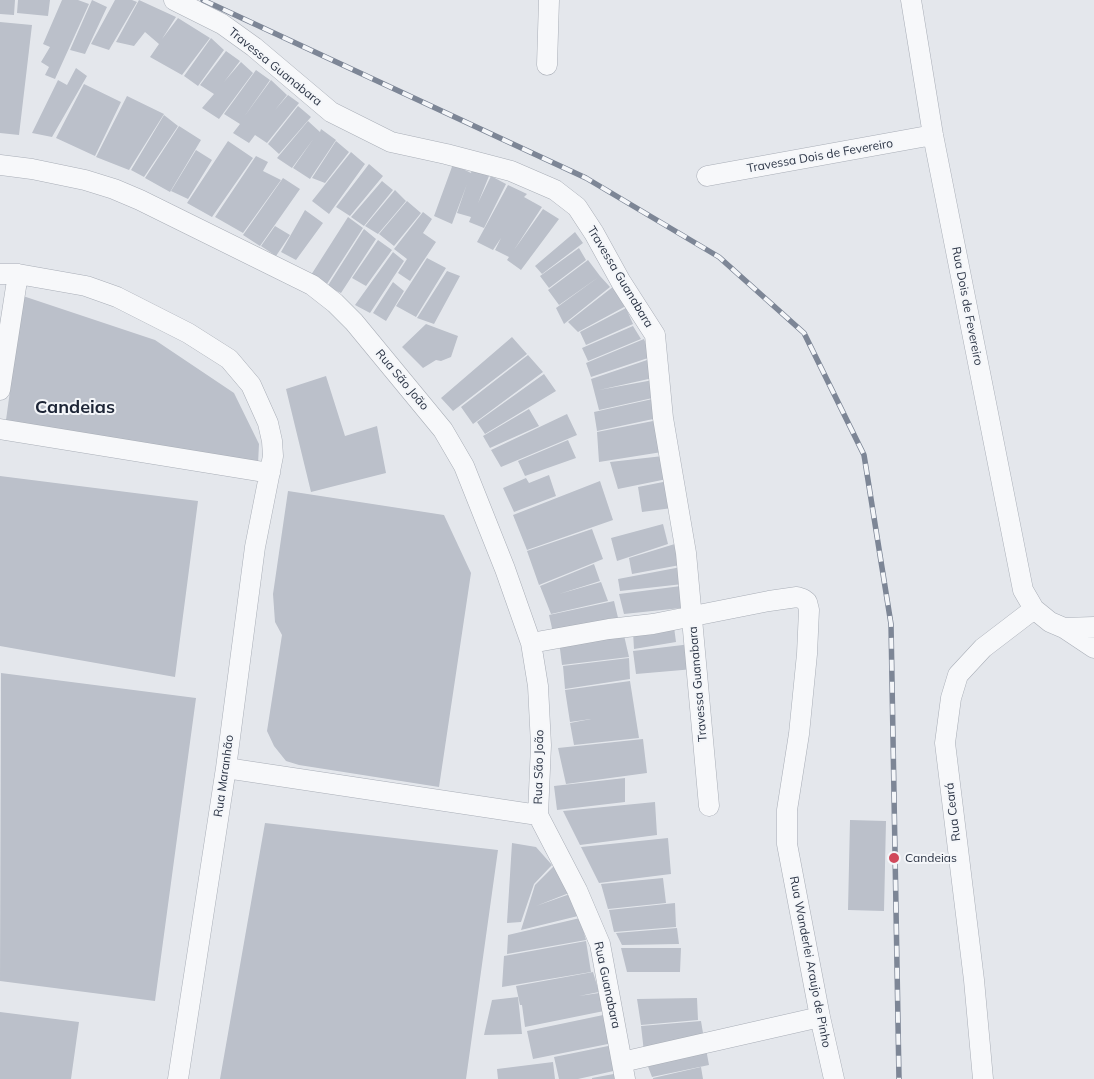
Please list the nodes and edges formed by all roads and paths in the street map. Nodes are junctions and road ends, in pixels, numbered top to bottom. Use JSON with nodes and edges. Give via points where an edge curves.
{"nodes":[{"id":1,"x":174,"y":0,"type":"edge"},
{"id":2,"x":549,"y":0,"type":"edge"},
{"id":3,"x":911,"y":0,"type":"edge"},
{"id":4,"x":546,"y":66,"type":"dead end"},
{"id":5,"x":934,"y":135,"type":"junction"},
{"id":6,"x":0,"y":166,"type":"edge"},
{"id":7,"x":707,"y":176,"type":"dead end"},
{"id":8,"x":9,"y":274,"type":"edge"},
{"id":9,"x":0,"y":390,"type":"edge"},
{"id":10,"x":0,"y":429,"type":"edge"},
{"id":11,"x":270,"y":473,"type":"junction"},
{"id":12,"x":1034,"y":609,"type":"junction"},
{"id":13,"x":692,"y":616,"type":"junction"},
{"id":14,"x":1094,"y":627,"type":"edge"},
{"id":15,"x":1064,"y":628,"type":"junction"},
{"id":16,"x":531,"y":643,"type":"junction"},
{"id":17,"x":1094,"y":648,"type":"edge"},
{"id":18,"x":226,"y":768,"type":"junction"},
{"id":19,"x":708,"y":806,"type":"dead end"},
{"id":20,"x":538,"y":815,"type":"junction"},
{"id":21,"x":820,"y":1017,"type":"junction"},
{"id":22,"x":623,"y":1071,"type":"edge"},
{"id":23,"x":178,"y":1079,"type":"edge"},
{"id":24,"x":834,"y":1079,"type":"edge"},
{"id":25,"x":983,"y":1079,"type":"edge"}],
"edges":[{"from":1,"to":13,"type":"street","name":"Travessa Guanabara","via":[[222,24],[331,112],[357,126],[391,142],[511,172],[555,190],[576,206],[655,335]]},
{"from":2,"to":4,"type":"street"},
{"from":3,"to":5,"type":"street","name":"Rua Dois de Fevereiro"},
{"from":5,"to":7,"type":"street","name":"Travessa Dois de Fevereiro"},
{"from":5,"to":12,"type":"street","name":"Rua Dois de Fevereiro","via":[[1023,590]]},
{"from":6,"to":16,"type":"street","name":"Rua São João","via":[[32,169],[114,189],[312,285],[335,303],[443,430],[464,466]]},
{"from":8,"to":9,"type":"street"},
{"from":8,"to":11,"type":"street","name":"Rua Maranhão","via":[[86,286],[116,297],[188,333],[229,360],[252,385],[268,423],[273,456]]},
{"from":10,"to":11,"type":"street"},
{"from":11,"to":18,"type":"street","name":"Rua Maranhão","via":[[255,547]]},
{"from":12,"to":15,"type":"street"},
{"from":12,"to":25,"type":"street","name":"Rua Ceará","via":[[983,648],[958,674],[945,743]]},
{"from":13,"to":16,"type":"street"},
{"from":13,"to":19,"type":"street","name":"Travessa Guanabara"},
{"from":13,"to":21,"type":"street","name":"Rua Wanderlei Araujo de Pinho","via":[[797,598],[805,600],[808,606],[808,654],[788,810],[787,844]]},
{"from":14,"to":15,"type":"street"},
{"from":15,"to":17,"type":"street"},
{"from":16,"to":20,"type":"street","name":"Rua São João","via":[[538,686],[541,745]]},
{"from":18,"to":20,"type":"street"},
{"from":18,"to":23,"type":"street","name":"Rua Maranhão"},
{"from":20,"to":22,"type":"street","name":"Rua Guanabara","via":[[577,890],[600,944]]},
{"from":21,"to":22,"type":"street"},
{"from":21,"to":24,"type":"street","name":"Rua Wanderlei Araujo de Pinho"}]}
